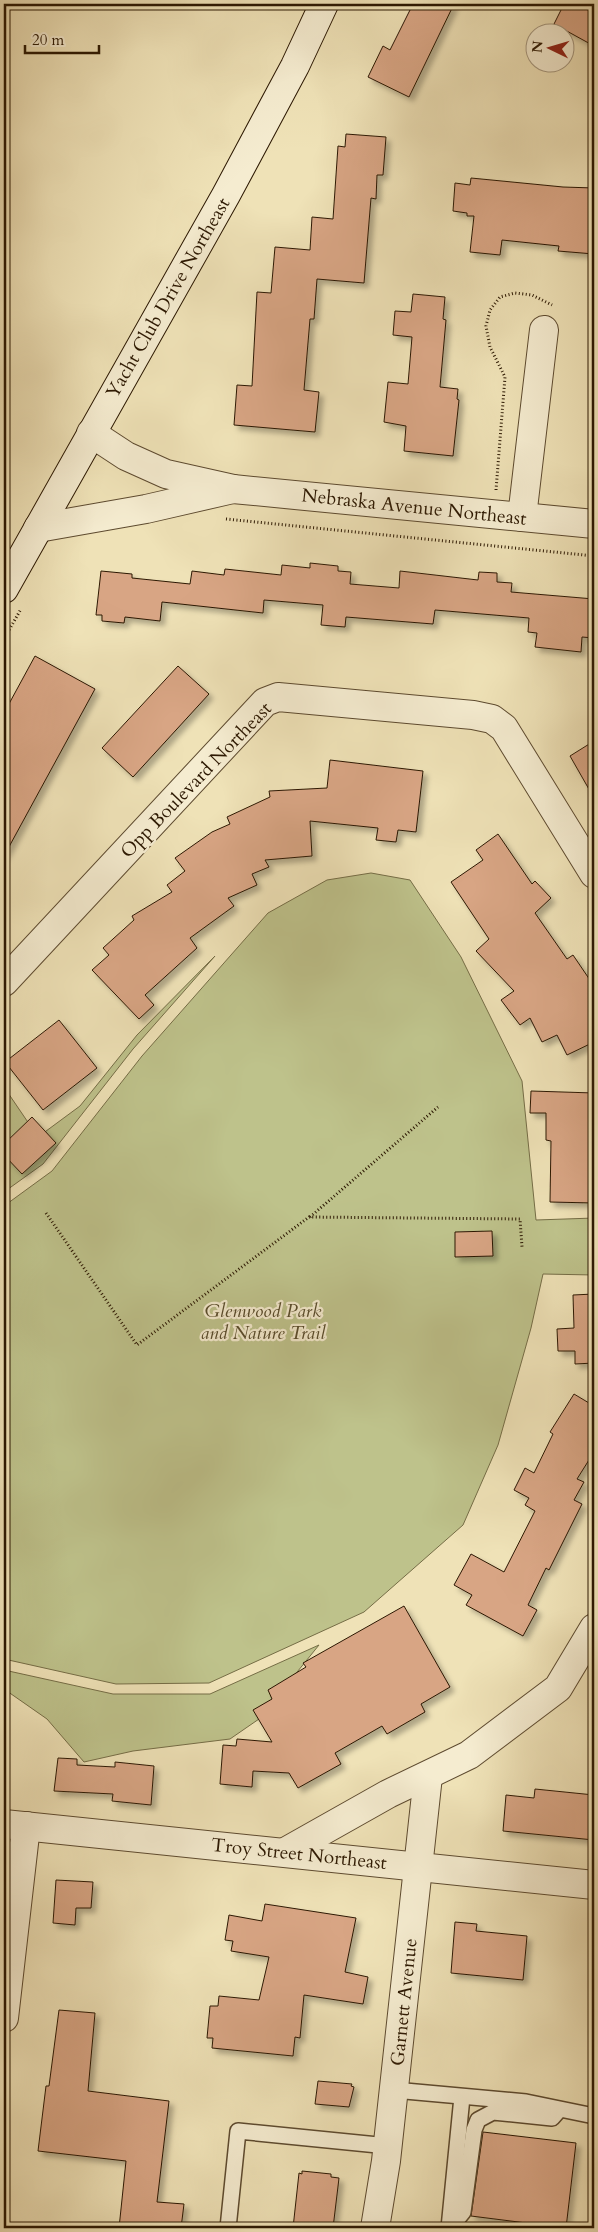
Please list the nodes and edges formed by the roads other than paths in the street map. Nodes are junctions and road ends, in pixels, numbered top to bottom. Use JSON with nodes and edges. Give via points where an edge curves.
{"nodes":[{"id":1,"x":324,"y":4,"type":"edge"},
{"id":2,"x":544,"y":330,"type":"dead end"},
{"id":3,"x":91,"y":433,"type":"junction"},
{"id":4,"x":233,"y":489,"type":"junction"},
{"id":5,"x":522,"y":517,"type":"junction"},
{"id":6,"x":594,"y":524,"type":"edge"},
{"id":7,"x":38,"y":528,"type":"junction"},
{"id":8,"x":4,"y":589,"type":"edge"},
{"id":9,"x":594,"y":874,"type":"edge"},
{"id":10,"x":4,"y":982,"type":"edge"},
{"id":11,"x":594,"y":1628,"type":"edge"},
{"id":12,"x":428,"y":1776,"type":"junction"},
{"id":13,"x":15,"y":1825,"type":"edge"},
{"id":14,"x":285,"y":1852,"type":"junction"},
{"id":15,"x":419,"y":1867,"type":"junction"},
{"id":16,"x":594,"y":1885,"type":"edge"},
{"id":17,"x":4,"y":2018,"type":"edge"},
{"id":18,"x":394,"y":2090,"type":"junction"},
{"id":19,"x":462,"y":2097,"type":"junction"},
{"id":20,"x":559,"y":2110,"type":"junction"},
{"id":21,"x":594,"y":2116,"type":"edge"},
{"id":22,"x":388,"y":2146,"type":"junction"},
{"id":23,"x":228,"y":2228,"type":"edge"},
{"id":24,"x":375,"y":2228,"type":"edge"},
{"id":25,"x":449,"y":2228,"type":"edge"}],
"edges":[{"from":1,"to":3,"type":"street","name":"Yacht Club Drive Northeast","via":[[295,66],[226,195]]},
{"from":2,"to":5,"type":"street"},
{"from":3,"to":4,"type":"street","name":"Nebraska Avenue Northeast","via":[[126,456],[166,474]]},
{"from":3,"to":7,"type":"street","name":"Yacht Club Drive Northeast"},
{"from":4,"to":5,"type":"street","name":"Nebraska Avenue Northeast"},
{"from":4,"to":7,"type":"street","name":"Nebraska Avenue Northeast"},
{"from":5,"to":6,"type":"street","name":"Nebraska Avenue Northeast"},
{"from":7,"to":8,"type":"street","name":"Yacht Club Drive Northeast"},
{"from":9,"to":10,"type":"street","name":"Opp Boulevard Northeast","via":[[504,728],[492,719],[278,697],[266,702]]},
{"from":11,"to":12,"type":"street","via":[[558,1688],[469,1755]]},
{"from":12,"to":14,"type":"street","via":[[388,1794]]},
{"from":12,"to":15,"type":"street","name":"Garnett Avenue"},
{"from":13,"to":14,"type":"street","name":"Troy Street Northeast"},
{"from":13,"to":17,"type":"street"},
{"from":14,"to":15,"type":"street","name":"Troy Street Northeast"},
{"from":15,"to":16,"type":"street","name":"Troy Street Northeast"},
{"from":15,"to":18,"type":"street","name":"Garnett Avenue"},
{"from":18,"to":19,"type":"lane"},
{"from":18,"to":22,"type":"street","name":"Garnett Avenue"},
{"from":19,"to":20,"type":"lane","via":[[526,2102]]},
{"from":19,"to":25,"type":"lane"},
{"from":20,"to":21,"type":"lane"},
{"from":20,"to":25,"type":"lane","via":[[552,2118],[493,2112],[478,2120],[463,2212]]},
{"from":22,"to":23,"type":"lane","via":[[238,2131]]},
{"from":22,"to":24,"type":"street","name":"Garnett Avenue"}]}
